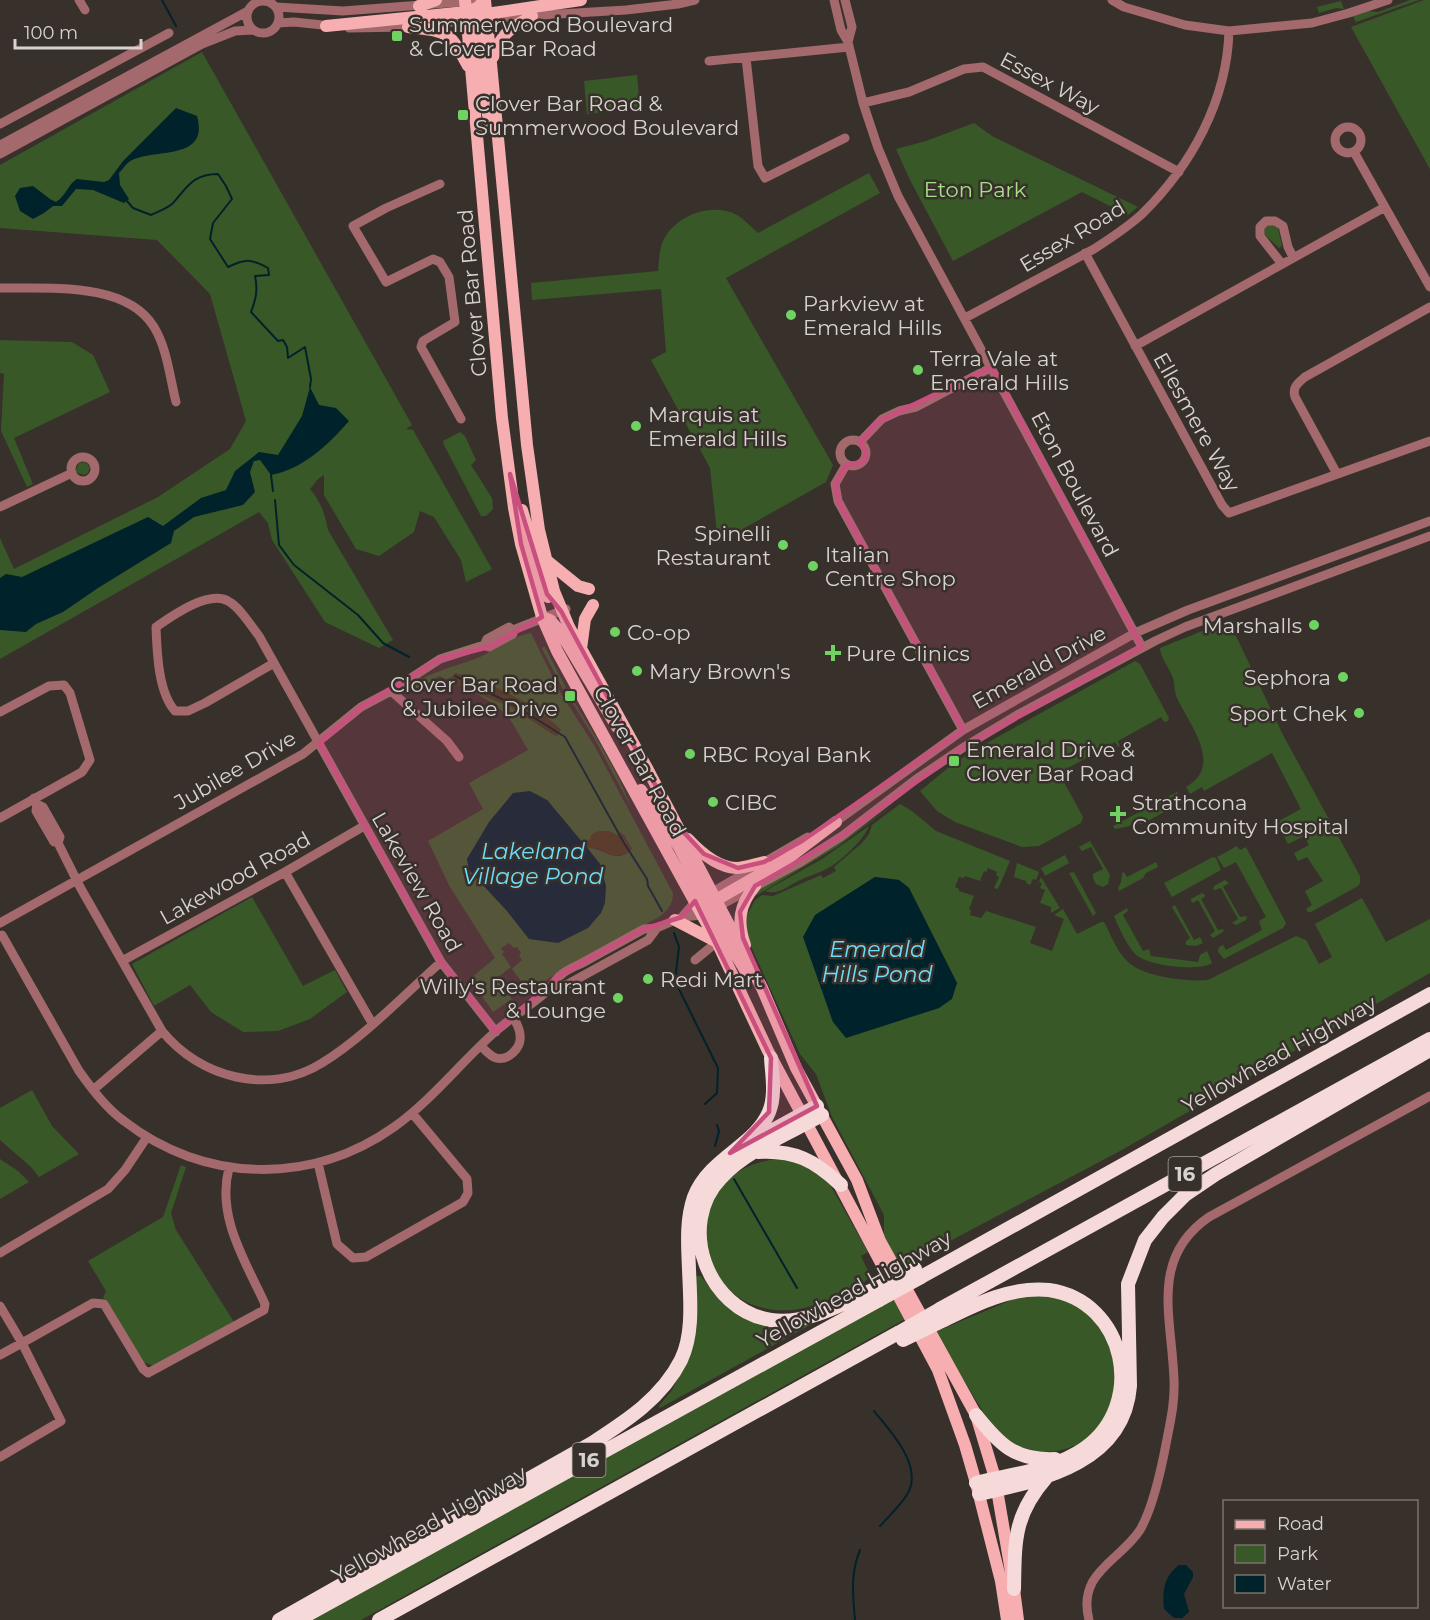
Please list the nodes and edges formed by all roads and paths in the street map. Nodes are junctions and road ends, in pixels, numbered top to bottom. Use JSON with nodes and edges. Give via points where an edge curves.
{"nodes":[{"id":1,"x":79,"y":0,"type":"edge"},
{"id":2,"x":436,"y":0,"type":"edge"},
{"id":3,"x":581,"y":0,"type":"edge"},
{"id":4,"x":695,"y":0,"type":"edge"},
{"id":5,"x":834,"y":0,"type":"edge"},
{"id":6,"x":845,"y":0,"type":"edge"},
{"id":7,"x":1112,"y":0,"type":"edge"},
{"id":8,"x":1388,"y":0,"type":"edge"},
{"id":9,"x":270,"y":3,"type":"edge"},
{"id":10,"x":251,"y":5,"type":"edge"},
{"id":11,"x":418,"y":6,"type":"junction"},
{"id":12,"x":476,"y":8,"type":"edge"},
{"id":13,"x":85,"y":10,"type":"dead end"},
{"id":14,"x":532,"y":16,"type":"junction"},
{"id":15,"x":278,"y":23,"type":"junction"},
{"id":16,"x":326,"y":26,"type":"junction"},
{"id":17,"x":408,"y":27,"type":"junction"},
{"id":18,"x":253,"y":30,"type":"junction"},
{"id":19,"x":1229,"y":31,"type":"junction"},
{"id":20,"x":169,"y":33,"type":"dead end"},
{"id":21,"x":156,"y":39,"type":"junction"},
{"id":22,"x":849,"y":45,"type":"junction"},
{"id":23,"x":164,"y":55,"type":"junction"},
{"id":24,"x":746,"y":58,"type":"junction"},
{"id":25,"x":709,"y":62,"type":"dead end"},
{"id":26,"x":491,"y":64,"type":"junction"},
{"id":27,"x":471,"y":72,"type":"junction"},
{"id":28,"x":863,"y":104,"type":"junction"},
{"id":29,"x":0,"y":124,"type":"edge"},
{"id":30,"x":845,"y":138,"type":"dead end"},
{"id":31,"x":0,"y":145,"type":"edge"},
{"id":32,"x":499,"y":151,"type":"junction"},
{"id":33,"x":1354,"y":152,"type":"dead end"},
{"id":34,"x":0,"y":154,"type":"edge"},
{"id":35,"x":1179,"y":172,"type":"junction"},
{"id":36,"x":440,"y":184,"type":"dead end"},
{"id":37,"x":1385,"y":207,"type":"junction"},
{"id":38,"x":1085,"y":254,"type":"junction"},
{"id":39,"x":1293,"y":257,"type":"junction"},
{"id":40,"x":1282,"y":264,"type":"junction"},
{"id":41,"x":1430,"y":287,"type":"edge"},
{"id":42,"x":0,"y":288,"type":"edge"},
{"id":43,"x":1430,"y":307,"type":"edge"},
{"id":44,"x":965,"y":318,"type":"junction"},
{"id":45,"x":1135,"y":346,"type":"junction"},
{"id":46,"x":992,"y":367,"type":"junction"},
{"id":47,"x":176,"y":402,"type":"dead end"},
{"id":48,"x":461,"y":419,"type":"dead end"},
{"id":49,"x":1430,"y":441,"type":"edge"},
{"id":50,"x":860,"y":442,"type":"junction"},
{"id":51,"x":846,"y":465,"type":"junction"},
{"id":52,"x":72,"y":473,"type":"dead end"},
{"id":53,"x":510,"y":474,"type":"junction"},
{"id":54,"x":1337,"y":474,"type":"junction"},
{"id":55,"x":0,"y":507,"type":"edge"},
{"id":56,"x":1430,"y":521,"type":"edge"},
{"id":57,"x":1430,"y":536,"type":"edge"},
{"id":58,"x":546,"y":560,"type":"junction"},
{"id":59,"x":589,"y":589,"type":"dead end"},
{"id":60,"x":593,"y":605,"type":"dead end"},
{"id":61,"x":564,"y":610,"type":"junction"},
{"id":62,"x":542,"y":617,"type":"junction"},
{"id":63,"x":1135,"y":633,"type":"junction"},
{"id":64,"x":1142,"y":647,"type":"junction"},
{"id":65,"x":581,"y":649,"type":"junction"},
{"id":66,"x":274,"y":663,"type":"junction"},
{"id":67,"x":391,"y":691,"type":"junction"},
{"id":68,"x":0,"y":712,"type":"edge"},
{"id":69,"x":963,"y":730,"type":"junction"},
{"id":70,"x":319,"y":743,"type":"junction"},
{"id":71,"x":459,"y":757,"type":"dead end"},
{"id":72,"x":648,"y":770,"type":"junction"},
{"id":73,"x":35,"y":801,"type":"junction"},
{"id":74,"x":0,"y":818,"type":"edge"},
{"id":75,"x":836,"y":822,"type":"junction"},
{"id":76,"x":677,"y":825,"type":"junction"},
{"id":77,"x":364,"y":826,"type":"junction"},
{"id":78,"x":764,"y":862,"type":"junction"},
{"id":79,"x":285,"y":872,"type":"junction"},
{"id":80,"x":76,"y":880,"type":"junction"},
{"id":81,"x":754,"y":886,"type":"junction"},
{"id":82,"x":708,"y":903,"type":"junction"},
{"id":83,"x":678,"y":919,"type":"junction"},
{"id":84,"x":0,"y":923,"type":"edge"},
{"id":85,"x":657,"y":928,"type":"junction"},
{"id":86,"x":3,"y":935,"type":"dead end"},
{"id":87,"x":717,"y":942,"type":"junction"},
{"id":88,"x":603,"y":952,"type":"junction"},
{"id":89,"x":694,"y":960,"type":"dead end"},
{"id":90,"x":122,"y":961,"type":"junction"},
{"id":91,"x":609,"y":961,"type":"junction"},
{"id":92,"x":441,"y":962,"type":"junction"},
{"id":93,"x":762,"y":988,"type":"junction"},
{"id":94,"x":548,"y":990,"type":"junction"},
{"id":95,"x":1430,"y":994,"type":"edge"},
{"id":96,"x":513,"y":1018,"type":"junction"},
{"id":97,"x":372,"y":1023,"type":"junction"},
{"id":98,"x":162,"y":1031,"type":"junction"},
{"id":99,"x":496,"y":1032,"type":"junction"},
{"id":100,"x":1430,"y":1039,"type":"edge"},
{"id":101,"x":481,"y":1046,"type":"junction"},
{"id":102,"x":1430,"y":1050,"type":"edge"},
{"id":103,"x":771,"y":1058,"type":"junction"},
{"id":104,"x":93,"y":1090,"type":"junction"},
{"id":105,"x":1430,"y":1096,"type":"edge"},
{"id":106,"x":819,"y":1111,"type":"junction"},
{"id":107,"x":412,"y":1113,"type":"junction"},
{"id":108,"x":805,"y":1119,"type":"junction"},
{"id":109,"x":147,"y":1137,"type":"junction"},
{"id":110,"x":756,"y":1152,"type":"junction"},
{"id":111,"x":730,"y":1153,"type":"junction"},
{"id":112,"x":318,"y":1163,"type":"junction"},
{"id":113,"x":229,"y":1168,"type":"junction"},
{"id":114,"x":841,"y":1185,"type":"junction"},
{"id":115,"x":0,"y":1253,"type":"edge"},
{"id":116,"x":877,"y":1294,"type":"junction"},
{"id":117,"x":0,"y":1306,"type":"edge"},
{"id":118,"x":942,"y":1315,"type":"junction"},
{"id":119,"x":22,"y":1343,"type":"junction"},
{"id":120,"x":0,"y":1355,"type":"edge"},
{"id":121,"x":976,"y":1415,"type":"junction"},
{"id":122,"x":1074,"y":1454,"type":"junction"},
{"id":123,"x":0,"y":1457,"type":"edge"},
{"id":124,"x":1046,"y":1478,"type":"junction"},
{"id":125,"x":996,"y":1484,"type":"junction"},
{"id":126,"x":978,"y":1489,"type":"junction"},
{"id":127,"x":1014,"y":1589,"type":"junction"},
{"id":128,"x":279,"y":1620,"type":"edge"},
{"id":129,"x":298,"y":1620,"type":"edge"},
{"id":130,"x":379,"y":1620,"type":"edge"},
{"id":131,"x":1007,"y":1620,"type":"edge"},
{"id":132,"x":1018,"y":1620,"type":"edge"},
{"id":133,"x":1089,"y":1620,"type":"edge"}],
"edges":[{"from":1,"to":13,"type":"street"},
{"from":2,"to":11,"type":"main road"},
{"from":3,"to":12,"type":"main road"},
{"from":4,"to":14,"type":"street","via":[[646,8]]},
{"from":5,"to":22,"type":"street","name":"Eton Boulevard"},
{"from":6,"to":22,"type":"street","name":"Eton Boulevard","via":[[852,27]]},
{"from":7,"to":19,"type":"street","via":[[1185,25]]},
{"from":8,"to":19,"type":"street","via":[[1312,23]]},
{"from":9,"to":10,"type":"street"},
{"from":9,"to":11,"type":"street","via":[[343,11]]},
{"from":9,"to":15,"type":"street","via":[[279,15]]},
{"from":10,"to":18,"type":"street","via":[[247,21]]},
{"from":10,"to":23,"type":"street"},
{"from":11,"to":12,"type":"street"},
{"from":12,"to":14,"type":"street"},
{"from":12,"to":16,"type":"main road"},
{"from":12,"to":17,"type":"street"},
{"from":12,"to":26,"type":"main road","name":"Clover Bar Road"},
{"from":12,"to":27,"type":"main road","name":"Clover Bar Road"},
{"from":12,"to":32,"type":"main road","via":[[489,123]]},
{"from":14,"to":26,"type":"main road","via":[[504,33]]},
{"from":15,"to":16,"type":"street"},
{"from":15,"to":18,"type":"street","via":[[270,31]]},
{"from":16,"to":17,"type":"street"},
{"from":17,"to":27,"type":"main road","via":[[443,32],[459,49]]},
{"from":18,"to":34,"type":"street","via":[[235,31],[209,40]]},
{"from":19,"to":35,"type":"street","name":"Essex Road","via":[[1220,88],[1201,138]]},
{"from":20,"to":21,"type":"street"},
{"from":21,"to":23,"type":"street"},
{"from":21,"to":29,"type":"street"},
{"from":22,"to":24,"type":"street"},
{"from":22,"to":28,"type":"street","name":"Eton Boulevard"},
{"from":23,"to":31,"type":"street"},
{"from":24,"to":25,"type":"street"},
{"from":24,"to":30,"type":"street","via":[[758,166],[765,178]]},
{"from":26,"to":32,"type":"main road","name":"Clover Bar Road"},
{"from":27,"to":53,"type":"main road","name":"Clover Bar Road"},
{"from":28,"to":35,"type":"street","name":"Essex Way","via":[[909,92],[964,69],[983,67]]},
{"from":28,"to":44,"type":"street","name":"Eton Boulevard","via":[[898,196]]},
{"from":32,"to":58,"type":"main road","name":"Clover Bar Road","via":[[527,446]]},
{"from":33,"to":37,"type":"street"},
{"from":35,"to":38,"type":"street","name":"Essex Road","via":[[1142,214]]},
{"from":36,"to":48,"type":"street","via":[[353,226],[386,282],[433,259],[440,262],[449,277],[455,322],[421,347]]},
{"from":37,"to":39,"type":"street"},
{"from":37,"to":41,"type":"street"},
{"from":38,"to":44,"type":"street","name":"Essex Road"},
{"from":38,"to":45,"type":"street","name":"Ellesmere Way"},
{"from":39,"to":40,"type":"street"},
{"from":39,"to":40,"type":"street","via":[[1282,226],[1266,221],[1260,227],[1260,236]]},
{"from":40,"to":45,"type":"street"},
{"from":42,"to":47,"type":"street","via":[[86,291],[125,300],[153,326]]},
{"from":43,"to":54,"type":"street","via":[[1296,385],[1295,397]]},
{"from":44,"to":46,"type":"street","name":"Eton Boulevard"},
{"from":45,"to":54,"type":"street","name":"Ellesmere Way","via":[[1221,505],[1229,513]]},
{"from":46,"to":50,"type":"street","via":[[916,407],[882,419]]},
{"from":46,"to":63,"type":"street","name":"Eton Boulevard"},
{"from":49,"to":54,"type":"street","name":"Ellesmere Way"},
{"from":50,"to":51,"type":"street","via":[[866,449],[865,458],[859,465]]},
{"from":50,"to":51,"type":"street","via":[[852,439],[841,446],[840,459]]},
{"from":51,"to":69,"type":"street","via":[[835,484],[838,501]]},
{"from":52,"to":55,"type":"street"},
{"from":53,"to":61,"type":"main road","via":[[547,594],[552,604]]},
{"from":53,"to":62,"type":"main road","name":"Clover Bar Road","via":[[521,544]]},
{"from":56,"to":63,"type":"street","name":"Emerald Drive"},
{"from":57,"to":64,"type":"street","name":"Emerald Drive","via":[[1185,627]]},
{"from":58,"to":59,"type":"main road","via":[[578,586]]},
{"from":58,"to":61,"type":"main road","name":"Clover Bar Road"},
{"from":60,"to":65,"type":"main road","via":[[585,619]]},
{"from":61,"to":62,"type":"street"},
{"from":61,"to":65,"type":"main road","name":"Clover Bar Road"},
{"from":62,"to":67,"type":"street","name":"Jubilee Drive","via":[[489,647],[484,645],[441,659]]},
{"from":62,"to":72,"type":"main road","via":[[558,628],[608,715]]},
{"from":62,"to":82,"type":"main road","name":"Clover Bar Road","via":[[617,760]]},
{"from":63,"to":64,"type":"street","name":"Eton Boulevard"},
{"from":63,"to":69,"type":"street","name":"Emerald Drive"},
{"from":64,"to":81,"type":"street","name":"Emerald Drive","via":[[964,747],[842,836]]},
{"from":65,"to":72,"type":"main road","name":"Clover Bar Road"},
{"from":66,"to":66,"type":"street","via":[[259,636],[228,601],[213,597],[176,613],[156,627],[164,693],[175,711],[188,711],[205,703]]},
{"from":66,"to":70,"type":"street","name":"Lakeview Road"},
{"from":67,"to":70,"type":"street","name":"Jubilee Drive","via":[[361,707]]},
{"from":67,"to":71,"type":"street","via":[[447,741]]},
{"from":68,"to":73,"type":"street","via":[[49,686],[64,685],[70,693],[90,760],[82,772]]},
{"from":69,"to":75,"type":"street","name":"Emerald Drive"},
{"from":70,"to":77,"type":"street","name":"Lakeview Road"},
{"from":70,"to":80,"type":"street","name":"Jubilee Drive"},
{"from":72,"to":76,"type":"main road","name":"Clover Bar Road"},
{"from":73,"to":74,"type":"street"},
{"from":73,"to":80,"type":"street","via":[[43,807],[60,837],[58,843]]},
{"from":75,"to":78,"type":"street","name":"Emerald Drive"},
{"from":75,"to":82,"type":"main road","via":[[787,859]]},
{"from":76,"to":78,"type":"main road","via":[[695,847],[717,863],[738,868]]},
{"from":76,"to":82,"type":"main road","name":"Clover Bar Road"},
{"from":77,"to":79,"type":"street","name":"Lakewood Road"},
{"from":77,"to":92,"type":"street","name":"Lakeview Road"},
{"from":78,"to":82,"type":"street","name":"Emerald Drive"},
{"from":79,"to":90,"type":"street","name":"Lakewood Road"},
{"from":79,"to":97,"type":"street"},
{"from":80,"to":84,"type":"street","name":"Jubilee Drive"},
{"from":80,"to":90,"type":"street"},
{"from":81,"to":82,"type":"street","name":"Emerald Drive"},
{"from":81,"to":93,"type":"main road","via":[[742,905],[740,925]]},
{"from":82,"to":83,"type":"street"},
{"from":82,"to":83,"type":"street"},
{"from":82,"to":87,"type":"main road","name":"Clover Bar Road"},
{"from":82,"to":93,"type":"main road","name":"Clover Bar Road"},
{"from":83,"to":85,"type":"street"},
{"from":83,"to":87,"type":"main road"},
{"from":85,"to":88,"type":"street","via":[[644,929]]},
{"from":85,"to":91,"type":"street","via":[[648,940]]},
{"from":86,"to":104,"type":"street"},
{"from":87,"to":89,"type":"street"},
{"from":87,"to":103,"type":"main road","name":"Clover Bar Road"},
{"from":88,"to":91,"type":"street"},
{"from":88,"to":94,"type":"street","via":[[560,975]]},
{"from":90,"to":98,"type":"street"},
{"from":91,"to":94,"type":"street","via":[[568,984]]},
{"from":92,"to":97,"type":"street"},
{"from":92,"to":99,"type":"street","name":"Lakeview Road"},
{"from":93,"to":106,"type":"main road","name":"Clover Bar Road"},
{"from":94,"to":96,"type":"street"},
{"from":95,"to":116,"type":"highway","name":"Yellowhead Highway","number":"16","bridge":true,"via":[[963,1253],[948,1254]]},
{"from":96,"to":99,"type":"street"},
{"from":96,"to":101,"type":"street","via":[[520,1040],[511,1055],[494,1058]]},
{"from":97,"to":98,"type":"street","via":[[321,1064],[282,1079],[242,1079],[211,1070],[173,1045]]},
{"from":98,"to":104,"type":"street"},
{"from":99,"to":101,"type":"street"},
{"from":100,"to":118,"type":"highway","number":"16"},
{"from":101,"to":107,"type":"street"},
{"from":102,"to":124,"type":"highway","via":[[1216,1174],[1185,1195],[1163,1217],[1144,1240],[1128,1284],[1130,1386],[1120,1424],[1096,1452]]},
{"from":103,"to":108,"type":"main road","name":"Clover Bar Road"},
{"from":103,"to":111,"type":"highway","via":[[773,1094],[769,1112],[760,1127]]},
{"from":104,"to":109,"type":"street","via":[[122,1120]]},
{"from":105,"to":133,"type":"street","via":[[1209,1217],[1186,1236],[1168,1277],[1174,1391],[1164,1455],[1139,1531],[1095,1576],[1088,1596]]},
{"from":106,"to":108,"type":"highway"},
{"from":106,"to":121,"type":"main road","name":"Clover Bar Road","via":[[861,1190],[880,1241]]},
{"from":107,"to":112,"type":"street","via":[[363,1146]]},
{"from":107,"to":112,"type":"street","via":[[467,1179],[468,1193],[463,1202],[366,1257],[353,1258],[337,1244]]},
{"from":108,"to":110,"type":"highway"},
{"from":108,"to":111,"type":"highway"},
{"from":108,"to":114,"type":"main road","name":"Clover Bar Road"},
{"from":109,"to":113,"type":"street","via":[[192,1159]]},
{"from":109,"to":115,"type":"street","via":[[108,1189]]},
{"from":110,"to":114,"type":"highway","via":[[804,1158]]},
{"from":110,"to":116,"type":"highway","via":[[720,1178],[701,1211],[698,1242],[718,1287],[754,1315],[771,1320],[799,1319]]},
{"from":111,"to":128,"type":"highway","via":[[705,1178],[689,1212],[688,1330],[682,1359],[660,1391],[592,1443]]},
{"from":112,"to":113,"type":"street","via":[[290,1168]]},
{"from":113,"to":119,"type":"street","via":[[225,1194],[229,1224],[265,1304],[264,1310],[148,1372],[104,1304],[93,1303]]},
{"from":114,"to":126,"type":"main road","name":"Clover Bar Road","via":[[938,1370]]},
{"from":116,"to":129,"type":"highway","name":"Yellowhead Highway","number":"16"},
{"from":117,"to":119,"type":"street"},
{"from":118,"to":122,"type":"highway","via":[[1017,1291],[1048,1290],[1084,1304],[1095,1313],[1118,1349],[1121,1394],[1104,1431]]},
{"from":118,"to":130,"type":"highway","number":"16","bridge":true,"via":[[767,1405]]},
{"from":119,"to":120,"type":"street"},
{"from":119,"to":123,"type":"street","via":[[61,1421]]},
{"from":121,"to":122,"type":"highway","via":[[996,1441],[1028,1457],[1053,1459]]},
{"from":121,"to":125,"type":"main road","name":"Clover Bar Road"},
{"from":122,"to":125,"type":"highway"},
{"from":124,"to":125,"type":"highway"},
{"from":124,"to":127,"type":"highway","via":[[1023,1512],[1017,1532]]},
{"from":125,"to":126,"type":"highway"},
{"from":125,"to":127,"type":"main road","name":"Clover Bar Road"},
{"from":126,"to":131,"type":"main road","name":"Clover Bar Road"},
{"from":127,"to":132,"type":"main road","name":"Clover Bar Road"}]}
